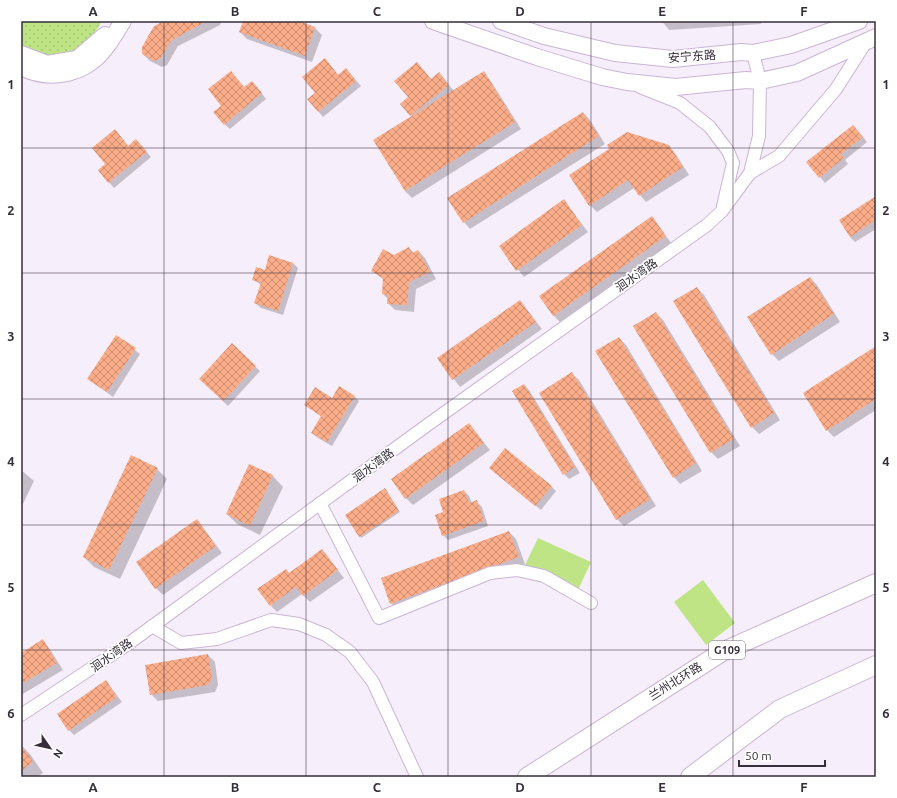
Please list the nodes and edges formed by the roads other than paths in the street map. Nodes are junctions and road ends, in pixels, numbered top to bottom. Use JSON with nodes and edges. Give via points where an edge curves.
{"nodes":[{"id":1,"x":115,"y":21,"type":"edge"},
{"id":2,"x":123,"y":21,"type":"edge"},
{"id":3,"x":433,"y":21,"type":"edge"},
{"id":4,"x":501,"y":21,"type":"edge"},
{"id":5,"x":859,"y":21,"type":"edge"},
{"id":6,"x":871,"y":40,"type":"edge"},
{"id":7,"x":753,"y":53,"type":"junction"},
{"id":8,"x":21,"y":54,"type":"edge"},
{"id":9,"x":21,"y":67,"type":"edge"},
{"id":10,"x":760,"y":81,"type":"junction"},
{"id":11,"x":627,"y":82,"type":"junction"},
{"id":12,"x":750,"y":173,"type":"junction"},
{"id":13,"x":722,"y":211,"type":"junction"},
{"id":14,"x":320,"y":503,"type":"junction"},
{"id":15,"x":876,"y":583,"type":"edge"},
{"id":16,"x":590,"y":603,"type":"dead end"},
{"id":17,"x":152,"y":626,"type":"junction"},
{"id":18,"x":876,"y":665,"type":"edge"},
{"id":19,"x":21,"y":715,"type":"edge"},
{"id":20,"x":695,"y":774,"type":"edge"},
{"id":21,"x":417,"y":777,"type":"edge"},
{"id":22,"x":527,"y":777,"type":"edge"}],
"edges":[{"from":1,"to":8,"type":"main road","via":[[108,33],[77,59],[47,64]]},
{"from":2,"to":9,"type":"main road","via":[[94,60],[74,72],[54,75],[31,72]]},
{"from":3,"to":11,"type":"main road","via":[[537,57]]},
{"from":4,"to":7,"type":"main road","name":"安宁东路","via":[[544,36],[615,53],[673,58]]},
{"from":5,"to":7,"type":"main road","name":"安宁东路","via":[[791,45]]},
{"from":6,"to":10,"type":"main road","via":[[797,73]]},
{"from":6,"to":12,"type":"street","name":"洄水湾路","via":[[836,89],[779,156]]},
{"from":7,"to":10,"type":"street","name":"洄水湾路"},
{"from":10,"to":11,"type":"main road","via":[[676,87]]},
{"from":10,"to":12,"type":"street","name":"洄水湾路","via":[[759,136]]},
{"from":11,"to":13,"type":"street","via":[[680,103],[710,127],[728,151],[733,163]]},
{"from":12,"to":13,"type":"street","name":"洄水湾路"},
{"from":13,"to":14,"type":"street","name":"洄水湾路","via":[[707,225]]},
{"from":14,"to":16,"type":"street","via":[[379,618],[490,572],[517,570],[544,576]]},
{"from":14,"to":17,"type":"street","name":"洄水湾路"},
{"from":15,"to":22,"type":"highway","name":"兰州北环路","number":"G109","via":[[722,652]]},
{"from":17,"to":19,"type":"street","name":"洄水湾路","via":[[60,691]]},
{"from":17,"to":21,"type":"street","via":[[181,643],[217,639],[271,620],[299,624],[326,635],[350,652],[373,682]]},
{"from":18,"to":20,"type":"highway","via":[[780,710]]}]}
